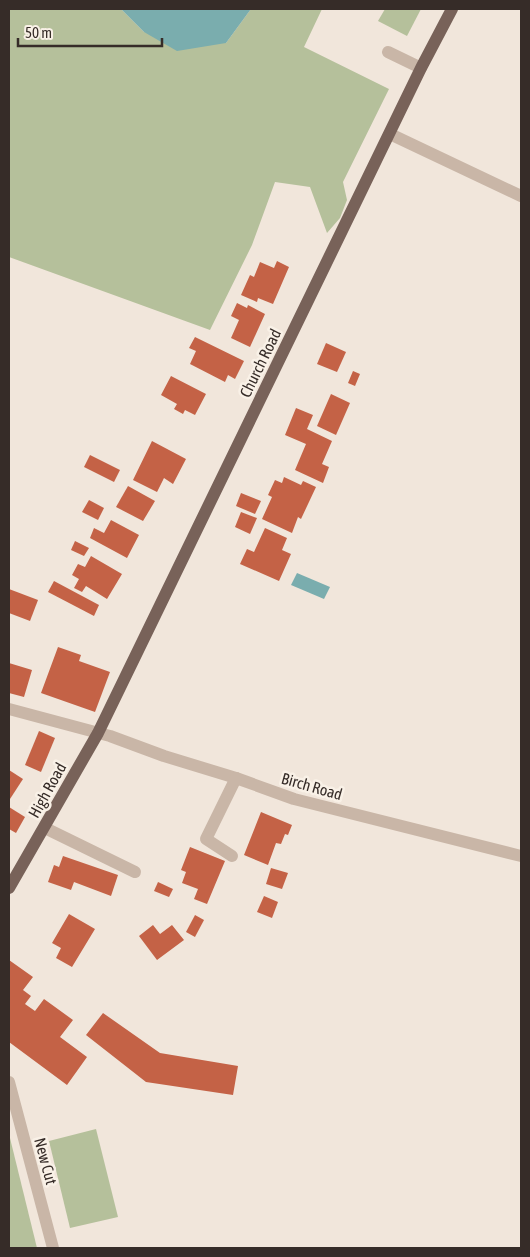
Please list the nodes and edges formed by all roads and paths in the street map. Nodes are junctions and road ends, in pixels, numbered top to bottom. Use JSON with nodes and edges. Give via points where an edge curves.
{"nodes":[{"id":1,"x":452,"y":9,"type":"edge"},
{"id":2,"x":388,"y":52,"type":"dead end"},
{"id":3,"x":421,"y":68,"type":"junction"},
{"id":4,"x":390,"y":134,"type":"junction"},
{"id":5,"x":521,"y":196,"type":"edge"},
{"id":6,"x":9,"y":709,"type":"edge"},
{"id":7,"x":98,"y":732,"type":"junction"},
{"id":8,"x":236,"y":778,"type":"junction"},
{"id":9,"x":45,"y":828,"type":"junction"},
{"id":10,"x":232,"y":856,"type":"dead end"},
{"id":11,"x":521,"y":856,"type":"edge"},
{"id":12,"x":135,"y":872,"type":"dead end"},
{"id":13,"x":9,"y":888,"type":"edge"},
{"id":14,"x":9,"y":1082,"type":"edge"},
{"id":15,"x":53,"y":1248,"type":"edge"}],
"edges":[{"from":1,"to":3,"type":"main road","name":"Church Road"},
{"from":2,"to":3,"type":"street"},
{"from":3,"to":4,"type":"main road","name":"Church Road"},
{"from":4,"to":5,"type":"street"},
{"from":4,"to":7,"type":"main road","name":"Church Road"},
{"from":6,"to":7,"type":"street","name":"Birch Road"},
{"from":7,"to":8,"type":"street","name":"Birch Road"},
{"from":7,"to":9,"type":"main road","name":"High Road"},
{"from":8,"to":10,"type":"street","via":[[206,839]]},
{"from":8,"to":11,"type":"street","name":"Birch Road","via":[[294,799]]},
{"from":9,"to":12,"type":"street"},
{"from":9,"to":13,"type":"main road","name":"High Road"},
{"from":14,"to":15,"type":"street","name":"New Cut"}]}
